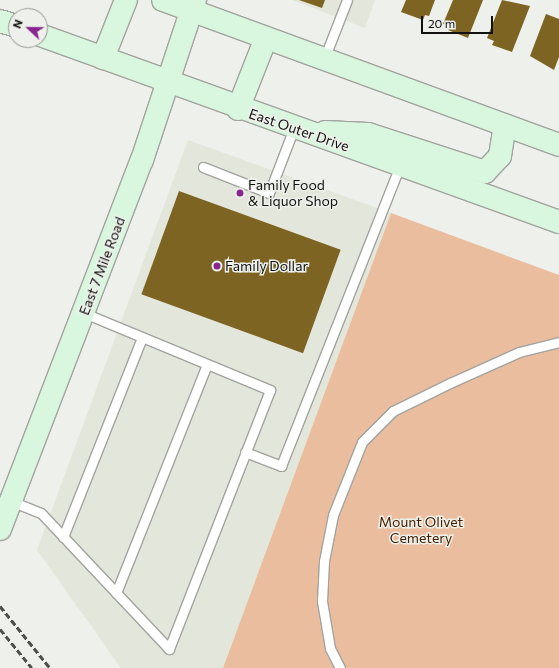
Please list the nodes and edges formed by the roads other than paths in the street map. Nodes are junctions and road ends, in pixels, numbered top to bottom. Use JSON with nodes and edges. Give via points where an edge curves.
{"nodes":[{"id":1,"x":126,"y":0,"type":"edge"},
{"id":2,"x":163,"y":0,"type":"edge"},
{"id":3,"x":346,"y":0,"type":"edge"},
{"id":4,"x":193,"y":5,"type":"edge"},
{"id":5,"x":48,"y":38,"type":"edge"},
{"id":6,"x":266,"y":38,"type":"junction"},
{"id":7,"x":103,"y":58,"type":"junction"},
{"id":8,"x":324,"y":59,"type":"junction"},
{"id":9,"x":168,"y":82,"type":"junction"},
{"id":10,"x":238,"y":109,"type":"junction"},
{"id":11,"x":505,"y":125,"type":"junction"},
{"id":12,"x":299,"y":130,"type":"junction"},
{"id":13,"x":559,"y":145,"type":"edge"},
{"id":14,"x":400,"y":166,"type":"junction"},
{"id":15,"x":203,"y":167,"type":"dead end"},
{"id":16,"x":559,"y":222,"type":"edge"},
{"id":17,"x":84,"y":313,"type":"junction"},
{"id":18,"x":142,"y":337,"type":"junction"},
{"id":19,"x":559,"y":342,"type":"edge"},
{"id":20,"x":207,"y":364,"type":"junction"},
{"id":21,"x":245,"y":452,"type":"junction"},
{"id":22,"x":11,"y":501,"type":"junction"},
{"id":23,"x":0,"y":529,"type":"edge"},
{"id":24,"x":63,"y":537,"type":"junction"},
{"id":25,"x":116,"y":593,"type":"junction"},
{"id":26,"x":340,"y":668,"type":"edge"}],
"edges":[{"from":1,"to":7,"type":"main road"},
{"from":2,"to":4,"type":"main road"},
{"from":3,"to":8,"type":"lane"},
{"from":4,"to":6,"type":"main road"},
{"from":4,"to":9,"type":"main road","name":"East 7 Mile Road"},
{"from":5,"to":7,"type":"main road","name":"East Outer Drive"},
{"from":6,"to":8,"type":"main road"},
{"from":6,"to":10,"type":"main road"},
{"from":7,"to":9,"type":"main road","name":"East Outer Drive"},
{"from":8,"to":11,"type":"main road"},
{"from":9,"to":10,"type":"main road","name":"East Outer Drive"},
{"from":9,"to":17,"type":"main road","name":"East 7 Mile Road"},
{"from":10,"to":12,"type":"main road","name":"East Outer Drive"},
{"from":11,"to":12,"type":"main road","via":[[500,156],[485,172],[368,134]]},
{"from":11,"to":13,"type":"main road"},
{"from":12,"to":14,"type":"main road","name":"East Outer Drive"},
{"from":12,"to":15,"type":"lane","via":[[269,193]]},
{"from":14,"to":16,"type":"main road","name":"East Outer Drive"},
{"from":14,"to":21,"type":"lane","via":[[281,466]]},
{"from":17,"to":18,"type":"lane"},
{"from":17,"to":22,"type":"main road","name":"East 7 Mile Road"},
{"from":18,"to":20,"type":"lane"},
{"from":18,"to":24,"type":"lane"},
{"from":19,"to":26,"type":"lane","via":[[519,352],[442,386],[393,411],[362,442],[333,515],[324,561],[322,601],[328,640]]},
{"from":20,"to":21,"type":"lane","via":[[270,390]]},
{"from":20,"to":25,"type":"lane"},
{"from":21,"to":25,"type":"lane","via":[[169,649]]},
{"from":22,"to":23,"type":"main road","name":"East 7 Mile Road"},
{"from":22,"to":24,"type":"lane","via":[[41,513]]},
{"from":24,"to":25,"type":"lane"}]}
